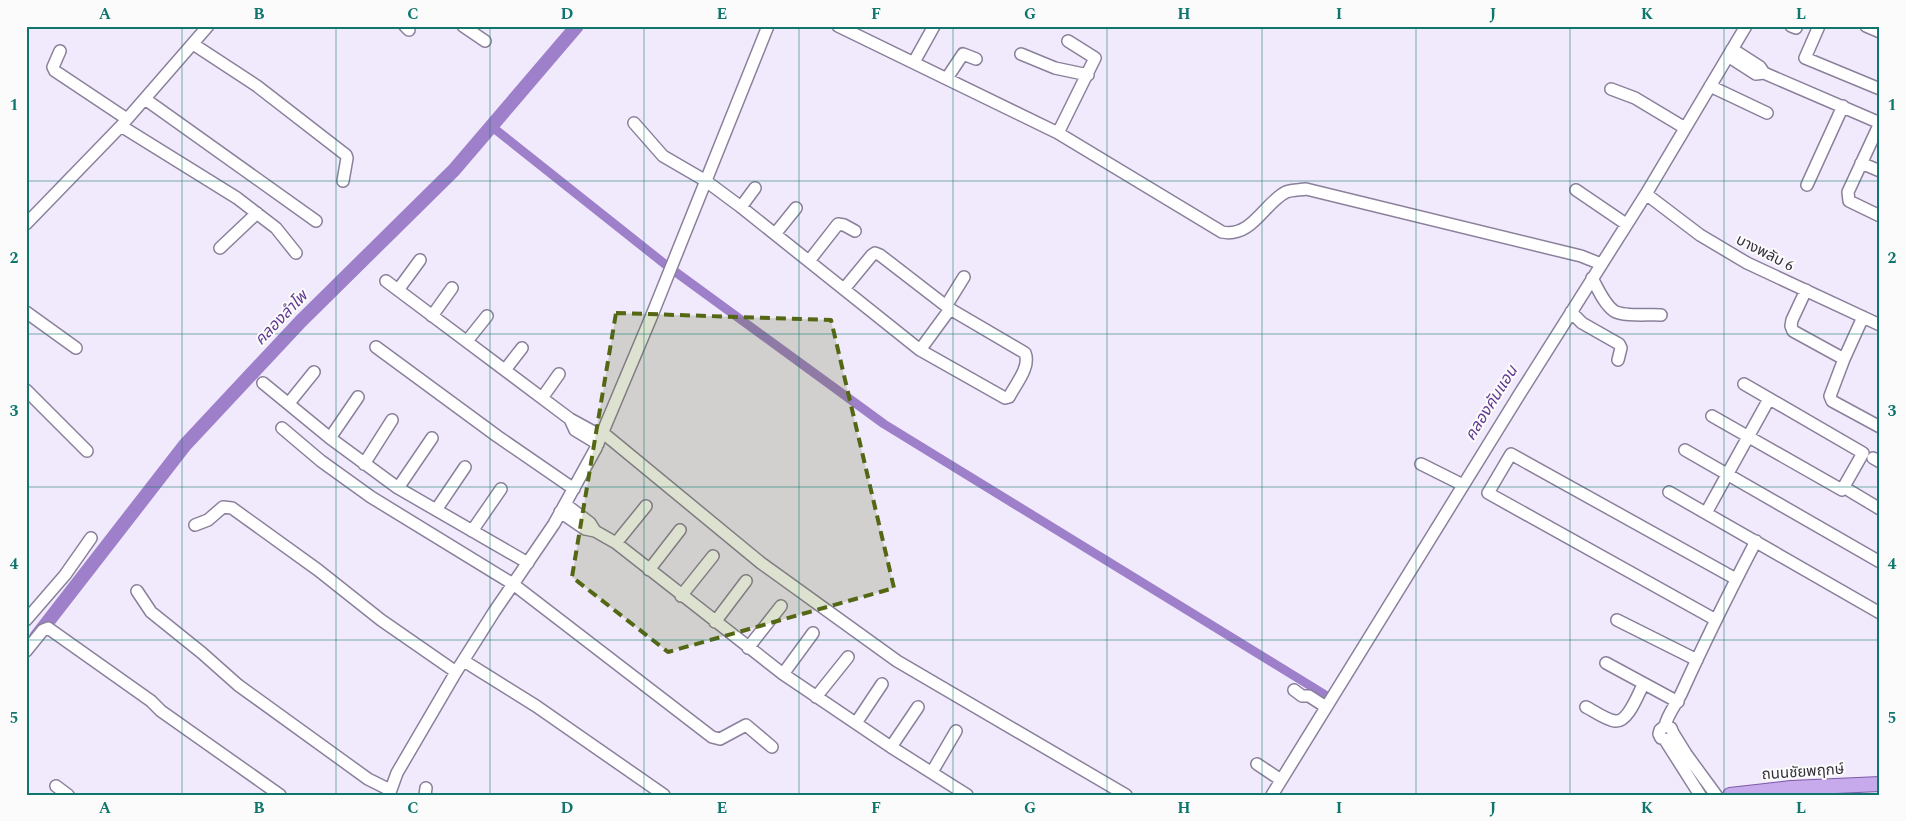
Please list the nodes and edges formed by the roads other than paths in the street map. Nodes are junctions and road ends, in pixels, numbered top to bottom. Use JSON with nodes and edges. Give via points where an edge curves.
{"nodes":[{"id":1,"x":208,"y":26,"type":"edge"},
{"id":2,"x":463,"y":26,"type":"edge"},
{"id":3,"x":768,"y":26,"type":"edge"},
{"id":4,"x":838,"y":26,"type":"edge"},
{"id":5,"x":934,"y":26,"type":"edge"},
{"id":6,"x":1746,"y":26,"type":"edge"},
{"id":7,"x":1819,"y":26,"type":"edge"},
{"id":8,"x":1866,"y":26,"type":"edge"},
{"id":9,"x":1880,"y":32,"type":"edge"},
{"id":10,"x":485,"y":41,"type":"dead end"},
{"id":11,"x":1068,"y":41,"type":"dead end"},
{"id":12,"x":193,"y":44,"type":"junction"},
{"id":13,"x":60,"y":51,"type":"dead end"},
{"id":14,"x":1730,"y":53,"type":"junction"},
{"id":15,"x":1021,"y":54,"type":"dead end"},
{"id":16,"x":976,"y":59,"type":"dead end"},
{"id":17,"x":914,"y":62,"type":"junction"},
{"id":18,"x":1088,"y":75,"type":"junction"},
{"id":19,"x":946,"y":78,"type":"junction"},
{"id":20,"x":1710,"y":86,"type":"junction"},
{"id":21,"x":1611,"y":89,"type":"dead end"},
{"id":22,"x":1880,"y":89,"type":"edge"},
{"id":23,"x":145,"y":99,"type":"junction"},
{"id":24,"x":1844,"y":106,"type":"junction"},
{"id":25,"x":1767,"y":113,"type":"dead end"},
{"id":26,"x":124,"y":122,"type":"junction"},
{"id":27,"x":634,"y":123,"type":"dead end"},
{"id":28,"x":1880,"y":123,"type":"edge"},
{"id":29,"x":1684,"y":127,"type":"junction"},
{"id":30,"x":1058,"y":132,"type":"junction"},
{"id":31,"x":1861,"y":163,"type":"junction"},
{"id":32,"x":1880,"y":171,"type":"edge"},
{"id":33,"x":343,"y":181,"type":"dead end"},
{"id":34,"x":706,"y":181,"type":"junction"},
{"id":35,"x":1807,"y":185,"type":"dead end"},
{"id":36,"x":755,"y":188,"type":"dead end"},
{"id":37,"x":1576,"y":190,"type":"dead end"},
{"id":38,"x":1646,"y":194,"type":"junction"},
{"id":39,"x":741,"y":207,"type":"junction"},
{"id":40,"x":796,"y":208,"type":"dead end"},
{"id":41,"x":257,"y":213,"type":"junction"},
{"id":42,"x":1880,"y":216,"type":"edge"},
{"id":43,"x":316,"y":221,"type":"dead end"},
{"id":44,"x":1625,"y":223,"type":"junction"},
{"id":45,"x":26,"y":224,"type":"edge"},
{"id":46,"x":854,"y":231,"type":"dead end"},
{"id":47,"x":775,"y":234,"type":"junction"},
{"id":48,"x":220,"y":248,"type":"dead end"},
{"id":49,"x":296,"y":253,"type":"dead end"},
{"id":50,"x":420,"y":260,"type":"dead end"},
{"id":51,"x":809,"y":261,"type":"junction"},
{"id":52,"x":1600,"y":263,"type":"junction"},
{"id":53,"x":964,"y":277,"type":"dead end"},
{"id":54,"x":1592,"y":278,"type":"junction"},
{"id":55,"x":386,"y":281,"type":"dead end"},
{"id":56,"x":452,"y":288,"type":"dead end"},
{"id":57,"x":844,"y":289,"type":"junction"},
{"id":58,"x":398,"y":290,"type":"junction"},
{"id":59,"x":1806,"y":290,"type":"junction"},
{"id":60,"x":948,"y":307,"type":"junction"},
{"id":61,"x":26,"y":312,"type":"edge"},
{"id":62,"x":1571,"y":312,"type":"junction"},
{"id":63,"x":1661,"y":315,"type":"dead end"},
{"id":64,"x":432,"y":316,"type":"junction"},
{"id":65,"x":488,"y":316,"type":"dead end"},
{"id":66,"x":1863,"y":317,"type":"junction"},
{"id":67,"x":1880,"y":324,"type":"edge"},
{"id":68,"x":467,"y":342,"type":"junction"},
{"id":69,"x":76,"y":348,"type":"dead end"},
{"id":70,"x":376,"y":348,"type":"dead end"},
{"id":71,"x":522,"y":348,"type":"dead end"},
{"id":72,"x":920,"y":350,"type":"junction"},
{"id":73,"x":1844,"y":358,"type":"junction"},
{"id":74,"x":1618,"y":360,"type":"dead end"},
{"id":75,"x":505,"y":370,"type":"junction"},
{"id":76,"x":314,"y":372,"type":"dead end"},
{"id":77,"x":559,"y":374,"type":"dead end"},
{"id":78,"x":263,"y":383,"type":"dead end"},
{"id":79,"x":1744,"y":384,"type":"dead end"},
{"id":80,"x":26,"y":390,"type":"edge"},
{"id":81,"x":358,"y":397,"type":"dead end"},
{"id":82,"x":542,"y":398,"type":"junction"},
{"id":83,"x":1769,"y":399,"type":"junction"},
{"id":84,"x":289,"y":403,"type":"junction"},
{"id":85,"x":1712,"y":416,"type":"dead end"},
{"id":86,"x":392,"y":420,"type":"dead end"},
{"id":87,"x":1880,"y":427,"type":"edge"},
{"id":88,"x":282,"y":428,"type":"dead end"},
{"id":89,"x":1749,"y":437,"type":"junction"},
{"id":90,"x":330,"y":438,"type":"junction"},
{"id":91,"x":432,"y":438,"type":"dead end"},
{"id":92,"x":600,"y":438,"type":"junction"},
{"id":93,"x":1685,"y":450,"type":"dead end"},
{"id":94,"x":87,"y":451,"type":"dead end"},
{"id":95,"x":364,"y":464,"type":"junction"},
{"id":96,"x":1421,"y":464,"type":"dead end"},
{"id":97,"x":465,"y":466,"type":"dead end"},
{"id":98,"x":1728,"y":475,"type":"junction"},
{"id":99,"x":1462,"y":485,"type":"junction"},
{"id":100,"x":398,"y":488,"type":"junction"},
{"id":101,"x":574,"y":488,"type":"junction"},
{"id":102,"x":501,"y":489,"type":"dead end"},
{"id":103,"x":1669,"y":492,"type":"dead end"},
{"id":104,"x":1850,"y":492,"type":"dead end"},
{"id":105,"x":646,"y":506,"type":"dead end"},
{"id":106,"x":562,"y":508,"type":"junction"},
{"id":107,"x":1880,"y":509,"type":"edge"},
{"id":108,"x":436,"y":510,"type":"junction"},
{"id":109,"x":1706,"y":513,"type":"junction"},
{"id":110,"x":195,"y":525,"type":"dead end"},
{"id":111,"x":680,"y":530,"type":"dead end"},
{"id":112,"x":472,"y":531,"type":"junction"},
{"id":113,"x":91,"y":538,"type":"dead end"},
{"id":114,"x":1756,"y":541,"type":"junction"},
{"id":115,"x":616,"y":543,"type":"junction"},
{"id":116,"x":713,"y":556,"type":"dead end"},
{"id":117,"x":1880,"y":562,"type":"edge"},
{"id":118,"x":528,"y":563,"type":"junction"},
{"id":119,"x":649,"y":570,"type":"junction"},
{"id":120,"x":1736,"y":579,"type":"junction"},
{"id":121,"x":746,"y":581,"type":"dead end"},
{"id":122,"x":513,"y":584,"type":"junction"},
{"id":123,"x":137,"y":591,"type":"dead end"},
{"id":124,"x":681,"y":596,"type":"junction"},
{"id":125,"x":781,"y":606,"type":"dead end"},
{"id":126,"x":1880,"y":613,"type":"edge"},
{"id":127,"x":26,"y":620,"type":"edge"},
{"id":128,"x":1617,"y":620,"type":"dead end"},
{"id":129,"x":1716,"y":620,"type":"junction"},
{"id":130,"x":715,"y":622,"type":"junction"},
{"id":131,"x":813,"y":632,"type":"dead end"},
{"id":132,"x":748,"y":648,"type":"junction"},
{"id":133,"x":26,"y":652,"type":"edge"},
{"id":134,"x":848,"y":657,"type":"dead end"},
{"id":135,"x":1697,"y":660,"type":"junction"},
{"id":136,"x":464,"y":661,"type":"junction"},
{"id":137,"x":1606,"y":663,"type":"dead end"},
{"id":138,"x":456,"y":672,"type":"junction"},
{"id":139,"x":782,"y":674,"type":"junction"},
{"id":140,"x":882,"y":684,"type":"dead end"},
{"id":141,"x":1643,"y":685,"type":"junction"},
{"id":142,"x":1294,"y":690,"type":"dead end"},
{"id":143,"x":816,"y":697,"type":"junction"},
{"id":144,"x":1678,"y":702,"type":"junction"},
{"id":145,"x":1324,"y":706,"type":"junction"},
{"id":146,"x":918,"y":707,"type":"dead end"},
{"id":147,"x":1586,"y":707,"type":"dead end"},
{"id":148,"x":856,"y":723,"type":"junction"},
{"id":149,"x":956,"y":731,"type":"dead end"},
{"id":150,"x":1668,"y":733,"type":"junction"},
{"id":151,"x":772,"y":747,"type":"dead end"},
{"id":152,"x":891,"y":747,"type":"junction"},
{"id":153,"x":1261,"y":767,"type":"dead end"},
{"id":154,"x":932,"y":772,"type":"junction"},
{"id":155,"x":1880,"y":776,"type":"edge"},
{"id":156,"x":1279,"y":779,"type":"junction"},
{"id":157,"x":1880,"y":784,"type":"edge"},
{"id":158,"x":56,"y":786,"type":"dead end"},
{"id":159,"x":1791,"y":788,"type":"junction"},
{"id":160,"x":390,"y":792,"type":"edge"},
{"id":161,"x":68,"y":795,"type":"edge"},
{"id":162,"x":280,"y":795,"type":"edge"},
{"id":163,"x":664,"y":795,"type":"edge"},
{"id":164,"x":967,"y":795,"type":"edge"},
{"id":165,"x":1126,"y":795,"type":"edge"},
{"id":166,"x":1272,"y":795,"type":"edge"},
{"id":167,"x":1700,"y":795,"type":"edge"},
{"id":168,"x":1716,"y":795,"type":"edge"},
{"id":169,"x":1730,"y":795,"type":"edge"}],
"edges":[{"from":1,"to":12,"type":"street"},
{"from":2,"to":10,"type":"street"},
{"from":3,"to":34,"type":"street"},
{"from":4,"to":17,"type":"street"},
{"from":5,"to":17,"type":"street"},
{"from":6,"to":14,"type":"street"},
{"from":7,"to":22,"type":"street","via":[[1805,58]]},
{"from":8,"to":9,"type":"street"},
{"from":11,"to":18,"type":"street","via":[[1095,58]]},
{"from":12,"to":23,"type":"street"},
{"from":12,"to":33,"type":"street","via":[[257,86],[346,156]]},
{"from":13,"to":26,"type":"street","via":[[53,67],[55,72]]},
{"from":14,"to":20,"type":"street"},
{"from":14,"to":24,"type":"street","via":[[1756,74],[1764,73]]},
{"from":15,"to":18,"type":"street","via":[[1055,68]]},
{"from":16,"to":19,"type":"street","via":[[963,54]]},
{"from":17,"to":19,"type":"street"},
{"from":18,"to":30,"type":"street"},
{"from":19,"to":30,"type":"street"},
{"from":20,"to":25,"type":"street"},
{"from":20,"to":29,"type":"street"},
{"from":21,"to":29,"type":"street","via":[[1635,98]]},
{"from":23,"to":26,"type":"street"},
{"from":23,"to":43,"type":"street"},
{"from":24,"to":28,"type":"street"},
{"from":24,"to":35,"type":"street"},
{"from":26,"to":41,"type":"street"},
{"from":26,"to":45,"type":"street"},
{"from":27,"to":34,"type":"street","via":[[663,156]]},
{"from":28,"to":31,"type":"street"},
{"from":29,"to":38,"type":"street"},
{"from":30,"to":52,"type":"street","via":[[1222,232],[1232,234],[1242,230],[1286,192],[1306,189]]},
{"from":31,"to":32,"type":"street"},
{"from":31,"to":42,"type":"street","via":[[1848,201]]},
{"from":34,"to":39,"type":"street"},
{"from":34,"to":92,"type":"street"},
{"from":36,"to":39,"type":"street"},
{"from":37,"to":44,"type":"street"},
{"from":38,"to":44,"type":"street"},
{"from":38,"to":59,"type":"street","name":"บางพลับ 6","via":[[1700,235]]},
{"from":39,"to":47,"type":"street"},
{"from":40,"to":47,"type":"street"},
{"from":41,"to":48,"type":"street"},
{"from":41,"to":49,"type":"street","via":[[276,228]]},
{"from":44,"to":52,"type":"street"},
{"from":46,"to":51,"type":"street","via":[[838,224]]},
{"from":47,"to":51,"type":"street"},
{"from":50,"to":58,"type":"street"},
{"from":51,"to":57,"type":"street"},
{"from":52,"to":54,"type":"street"},
{"from":53,"to":60,"type":"street"},
{"from":54,"to":62,"type":"street"},
{"from":54,"to":63,"type":"street","via":[[1614,311]]},
{"from":55,"to":58,"type":"street"},
{"from":56,"to":64,"type":"street"},
{"from":57,"to":60,"type":"street","via":[[875,253]]},
{"from":57,"to":72,"type":"street"},
{"from":58,"to":64,"type":"street"},
{"from":59,"to":66,"type":"street","name":"บางพลับ 6"},
{"from":59,"to":73,"type":"street","via":[[1792,320],[1793,331]]},
{"from":60,"to":72,"type":"street"},
{"from":60,"to":72,"type":"street","via":[[1025,353],[1027,365],[1009,397],[1000,396]]},
{"from":61,"to":69,"type":"street"},
{"from":62,"to":74,"type":"street","via":[[1582,324],[1619,344]]},
{"from":62,"to":99,"type":"street"},
{"from":64,"to":68,"type":"street"},
{"from":65,"to":68,"type":"street"},
{"from":66,"to":67,"type":"street","name":"บางพลับ 6"},
{"from":66,"to":73,"type":"street"},
{"from":68,"to":75,"type":"street"},
{"from":70,"to":101,"type":"street"},
{"from":71,"to":75,"type":"street"},
{"from":73,"to":87,"type":"street","via":[[1831,390],[1832,401]]},
{"from":75,"to":82,"type":"street"},
{"from":76,"to":84,"type":"street"},
{"from":77,"to":82,"type":"street"},
{"from":78,"to":84,"type":"street"},
{"from":79,"to":83,"type":"street"},
{"from":80,"to":94,"type":"street"},
{"from":81,"to":90,"type":"street"},
{"from":82,"to":92,"type":"street","via":[[570,419],[575,430]]},
{"from":83,"to":89,"type":"street"},
{"from":83,"to":89,"type":"street","via":[[1863,453],[1842,490]]},
{"from":84,"to":90,"type":"street"},
{"from":85,"to":89,"type":"street"},
{"from":86,"to":95,"type":"street"},
{"from":88,"to":122,"type":"street","via":[[371,497]]},
{"from":89,"to":98,"type":"street"},
{"from":90,"to":95,"type":"street"},
{"from":91,"to":100,"type":"street"},
{"from":92,"to":101,"type":"street"},
{"from":92,"to":165,"type":"street","via":[[760,563],[897,661]]},
{"from":93,"to":98,"type":"street"},
{"from":95,"to":100,"type":"street"},
{"from":96,"to":99,"type":"street"},
{"from":97,"to":108,"type":"street"},
{"from":98,"to":109,"type":"street"},
{"from":98,"to":117,"type":"street"},
{"from":99,"to":145,"type":"street"},
{"from":100,"to":108,"type":"street"},
{"from":101,"to":106,"type":"street"},
{"from":102,"to":112,"type":"street"},
{"from":103,"to":109,"type":"street"},
{"from":104,"to":107,"type":"street"},
{"from":105,"to":115,"type":"street"},
{"from":106,"to":115,"type":"street","via":[[590,523],[595,531]]},
{"from":106,"to":118,"type":"street"},
{"from":108,"to":112,"type":"street"},
{"from":109,"to":114,"type":"street"},
{"from":110,"to":138,"type":"street","via":[[208,520],[223,507],[232,508]]},
{"from":111,"to":119,"type":"street"},
{"from":112,"to":118,"type":"street"},
{"from":113,"to":127,"type":"street"},
{"from":114,"to":120,"type":"street"},
{"from":114,"to":126,"type":"street"},
{"from":115,"to":119,"type":"street"},
{"from":116,"to":124,"type":"street"},
{"from":118,"to":122,"type":"street"},
{"from":119,"to":124,"type":"street"},
{"from":120,"to":129,"type":"street"},
{"from":120,"to":129,"type":"street","via":[[1511,454],[1488,493]]},
{"from":121,"to":130,"type":"street"},
{"from":122,"to":136,"type":"street"},
{"from":122,"to":151,"type":"street","via":[[712,737],[720,739],[746,725]]},
{"from":123,"to":160,"type":"street","via":[[151,612],[238,685]]},
{"from":124,"to":130,"type":"street"},
{"from":125,"to":132,"type":"street"},
{"from":128,"to":135,"type":"street"},
{"from":129,"to":135,"type":"street"},
{"from":130,"to":132,"type":"street"},
{"from":131,"to":139,"type":"street"},
{"from":132,"to":139,"type":"street"},
{"from":133,"to":162,"type":"street","via":[[42,630],[48,628]]},
{"from":134,"to":143,"type":"street"},
{"from":135,"to":144,"type":"street"},
{"from":136,"to":138,"type":"street"},
{"from":136,"to":163,"type":"street","via":[[536,706]]},
{"from":137,"to":141,"type":"street"},
{"from":138,"to":160,"type":"street","via":[[397,773]]},
{"from":139,"to":143,"type":"street"},
{"from":140,"to":148,"type":"street"},
{"from":141,"to":144,"type":"street"},
{"from":141,"to":147,"type":"street","via":[[1627,716],[1621,721],[1614,722]]},
{"from":142,"to":145,"type":"street"},
{"from":143,"to":148,"type":"street"},
{"from":144,"to":150,"type":"street","via":[[1666,721]]},
{"from":145,"to":156,"type":"street"},
{"from":146,"to":152,"type":"street"},
{"from":148,"to":152,"type":"street"},
{"from":149,"to":154,"type":"street"},
{"from":150,"to":167,"type":"street"},
{"from":150,"to":168,"type":"street"},
{"from":152,"to":154,"type":"street"},
{"from":153,"to":156,"type":"street"},
{"from":154,"to":164,"type":"street"},
{"from":155,"to":159,"type":"main road"},
{"from":156,"to":166,"type":"street"},
{"from":157,"to":159,"type":"main road","name":"ถนนชัยพฤกษ์"},
{"from":158,"to":161,"type":"street"},
{"from":159,"to":169,"type":"main road","name":"ถนนชัยพฤกษ์"}]}
